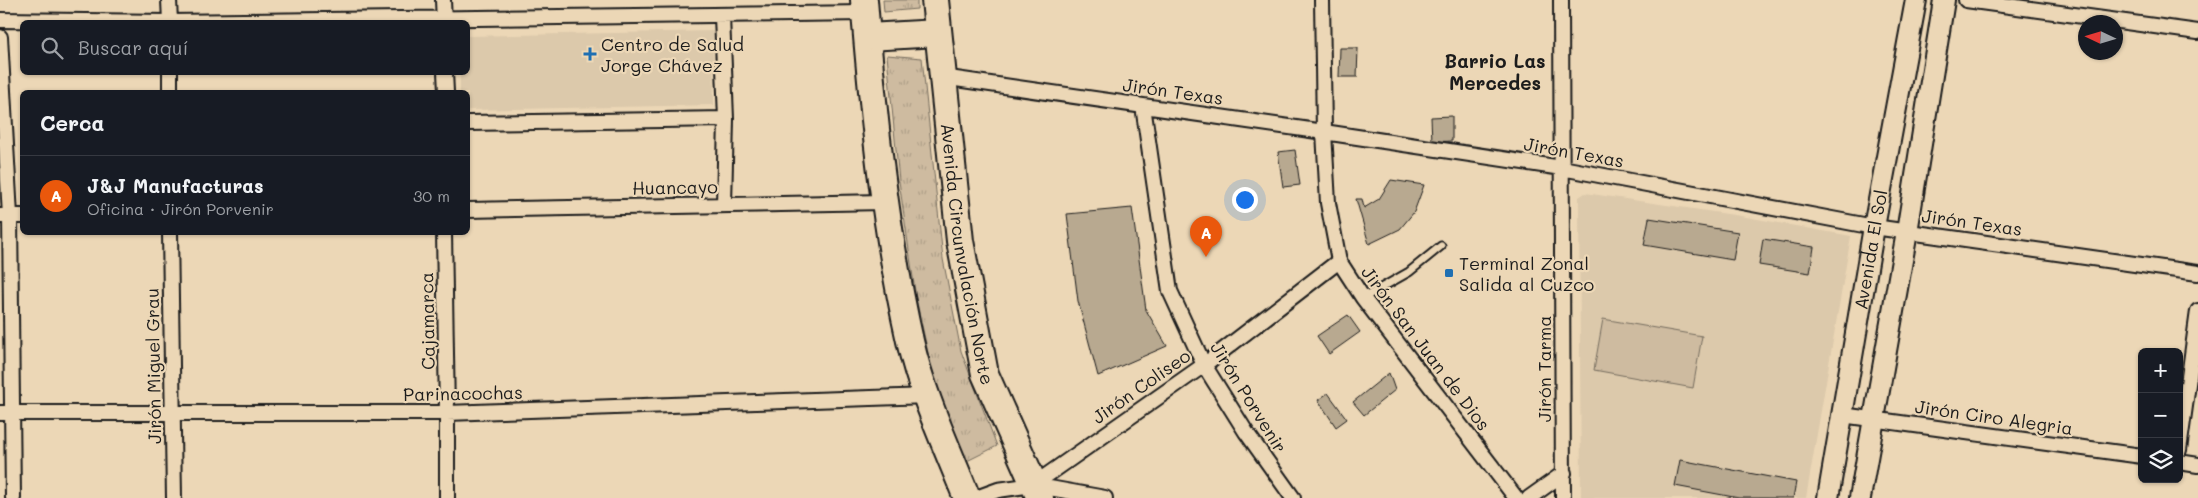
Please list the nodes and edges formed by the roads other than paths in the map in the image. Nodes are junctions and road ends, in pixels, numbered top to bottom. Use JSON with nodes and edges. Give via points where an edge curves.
{"nodes":[{"id":1,"x":169,"y":0,"type":"edge"},
{"id":2,"x":444,"y":0,"type":"edge"},
{"id":3,"x":935,"y":0,"type":"edge"},
{"id":4,"x":1322,"y":0,"type":"edge"},
{"id":5,"x":1561,"y":0,"type":"edge"},
{"id":6,"x":1916,"y":0,"type":"edge"},
{"id":7,"x":1944,"y":0,"type":"edge"},
{"id":8,"x":1966,"y":0,"type":"edge"},
{"id":9,"x":722,"y":16,"type":"junction"},
{"id":10,"x":866,"y":16,"type":"edge"},
{"id":11,"x":0,"y":20,"type":"edge"},
{"id":12,"x":20,"y":20,"type":"edge"},
{"id":13,"x":170,"y":20,"type":"edge"},
{"id":14,"x":444,"y":20,"type":"edge"},
{"id":15,"x":470,"y":21,"type":"edge"},
{"id":16,"x":2198,"y":32,"type":"edge"},
{"id":17,"x":938,"y":33,"type":"junction"},
{"id":18,"x":0,"y":37,"type":"edge"},
{"id":19,"x":170,"y":75,"type":"edge"},
{"id":20,"x":445,"y":75,"type":"edge"},
{"id":21,"x":942,"y":77,"type":"junction"},
{"id":22,"x":170,"y":90,"type":"edge"},
{"id":23,"x":446,"y":90,"type":"edge"},
{"id":24,"x":1143,"y":106,"type":"junction"},
{"id":25,"x":726,"y":119,"type":"junction"},
{"id":26,"x":470,"y":123,"type":"edge"},
{"id":27,"x":1324,"y":132,"type":"junction"},
{"id":28,"x":1562,"y":168,"type":"junction"},
{"id":29,"x":884,"y":202,"type":"junction"},
{"id":30,"x":724,"y":205,"type":"junction"},
{"id":31,"x":470,"y":210,"type":"edge"},
{"id":32,"x":11,"y":216,"type":"edge"},
{"id":33,"x":1874,"y":227,"type":"junction"},
{"id":34,"x":1907,"y":232,"type":"junction"},
{"id":35,"x":170,"y":235,"type":"edge"},
{"id":36,"x":444,"y":235,"type":"edge"},
{"id":37,"x":1441,"y":246,"type":"dead end"},
{"id":38,"x":1339,"y":261,"type":"junction"},
{"id":39,"x":2198,"y":274,"type":"edge"},
{"id":40,"x":1362,"y":298,"type":"junction"},
{"id":41,"x":2198,"y":311,"type":"edge"},
{"id":42,"x":1204,"y":365,"type":"junction"},
{"id":43,"x":928,"y":396,"type":"junction"},
{"id":44,"x":6,"y":413,"type":"edge"},
{"id":45,"x":448,"y":413,"type":"junction"},
{"id":46,"x":173,"y":414,"type":"junction"},
{"id":47,"x":1842,"y":415,"type":"junction"},
{"id":48,"x":1874,"y":420,"type":"junction"},
{"id":49,"x":2181,"y":438,"type":"edge"},
{"id":50,"x":2138,"y":455,"type":"edge"},
{"id":51,"x":2183,"y":463,"type":"edge"},
{"id":52,"x":2198,"y":465,"type":"edge"},
{"id":53,"x":1564,"y":473,"type":"junction"},
{"id":54,"x":1036,"y":491,"type":"edge"},
{"id":55,"x":12,"y":498,"type":"edge"},
{"id":56,"x":174,"y":498,"type":"edge"},
{"id":57,"x":446,"y":498,"type":"edge"},
{"id":58,"x":967,"y":498,"type":"edge"},
{"id":59,"x":976,"y":498,"type":"edge"},
{"id":60,"x":1105,"y":498,"type":"edge"},
{"id":61,"x":1293,"y":498,"type":"edge"},
{"id":62,"x":1516,"y":498,"type":"edge"},
{"id":63,"x":1529,"y":498,"type":"edge"},
{"id":64,"x":1563,"y":498,"type":"edge"},
{"id":65,"x":1828,"y":498,"type":"edge"},
{"id":66,"x":1860,"y":498,"type":"edge"}],
"edges":[{"from":1,"to":13,"type":"street"},
{"from":2,"to":14,"type":"street"},
{"from":3,"to":17,"type":"highway","name":"Avenida Circunvalación Norte"},
{"from":4,"to":27,"type":"street","name":"Jirón San Juan de Dios"},
{"from":5,"to":28,"type":"street","name":"Jirón Tarma"},
{"from":6,"to":33,"type":"street","name":"Avenida El Sol"},
{"from":7,"to":34,"type":"street","name":"Avenida El Sol"},
{"from":8,"to":16,"type":"street"},
{"from":9,"to":10,"type":"street"},
{"from":9,"to":15,"type":"street"},
{"from":9,"to":25,"type":"street"},
{"from":10,"to":17,"type":"highway"},
{"from":10,"to":29,"type":"highway"},
{"from":11,"to":12,"type":"street"},
{"from":17,"to":21,"type":"highway","name":"Avenida Circunvalación Norte"},
{"from":18,"to":32,"type":"street"},
{"from":19,"to":22,"type":"street"},
{"from":20,"to":23,"type":"street"},
{"from":21,"to":24,"type":"street","name":"Jirón Texas"},
{"from":21,"to":54,"type":"highway","name":"Avenida Circunvalación Norte","via":[[960,241],[985,374]]},
{"from":24,"to":27,"type":"street","name":"Jirón Texas"},
{"from":24,"to":42,"type":"street","name":"Jirón Porvenir","via":[[1170,291]]},
{"from":25,"to":26,"type":"street"},
{"from":25,"to":30,"type":"street"},
{"from":27,"to":28,"type":"street","name":"Jirón Texas"},
{"from":27,"to":38,"type":"street","name":"Jirón San Juan de Dios","via":[[1328,203]]},
{"from":28,"to":33,"type":"street","name":"Jirón Texas"},
{"from":28,"to":53,"type":"street","name":"Jirón Tarma"},
{"from":29,"to":30,"type":"street","name":"Huancayo"},
{"from":29,"to":43,"type":"highway","via":[[910,343]]},
{"from":30,"to":31,"type":"street","name":"Huancayo"},
{"from":32,"to":44,"type":"street"},
{"from":33,"to":34,"type":"street","name":"Jirón Texas"},
{"from":33,"to":47,"type":"street","name":"Avenida El Sol"},
{"from":34,"to":39,"type":"street","name":"Jirón Texas"},
{"from":34,"to":48,"type":"street","name":"Avenida El Sol"},
{"from":35,"to":46,"type":"street","name":"Jirón Miguel Grau"},
{"from":36,"to":45,"type":"street","name":"Cajamarca"},
{"from":37,"to":40,"type":"lane","via":[[1409,272]]},
{"from":38,"to":40,"type":"street","name":"Jirón San Juan de Dios"},
{"from":38,"to":42,"type":"street","name":"Jirón Coliseo"},
{"from":40,"to":62,"type":"street","name":"Jirón San Juan de Dios"},
{"from":41,"to":49,"type":"street"},
{"from":42,"to":54,"type":"street","name":"Jirón Coliseo"},
{"from":42,"to":61,"type":"street","name":"Jirón Porvenir"},
{"from":43,"to":45,"type":"street","name":"Parinacochas"},
{"from":43,"to":58,"type":"highway"},
{"from":44,"to":46,"type":"street","name":"Parinacochas"},
{"from":44,"to":55,"type":"street"},
{"from":45,"to":46,"type":"street","name":"Parinacochas"},
{"from":45,"to":57,"type":"street","name":"Cajamarca"},
{"from":46,"to":56,"type":"street","name":"Jirón Miguel Grau"},
{"from":47,"to":48,"type":"street","name":"Jirón Ciro Alegria"},
{"from":47,"to":65,"type":"street","name":"Avenida El Sol"},
{"from":48,"to":50,"type":"street","name":"Jirón Ciro Alegria"},
{"from":48,"to":66,"type":"street","name":"Avenida El Sol"},
{"from":51,"to":52,"type":"street"},
{"from":53,"to":63,"type":"street"},
{"from":53,"to":64,"type":"street","name":"Jirón Tarma"},
{"from":54,"to":59,"type":"street","via":[[998,490]]},
{"from":54,"to":60,"type":"street"}]}
